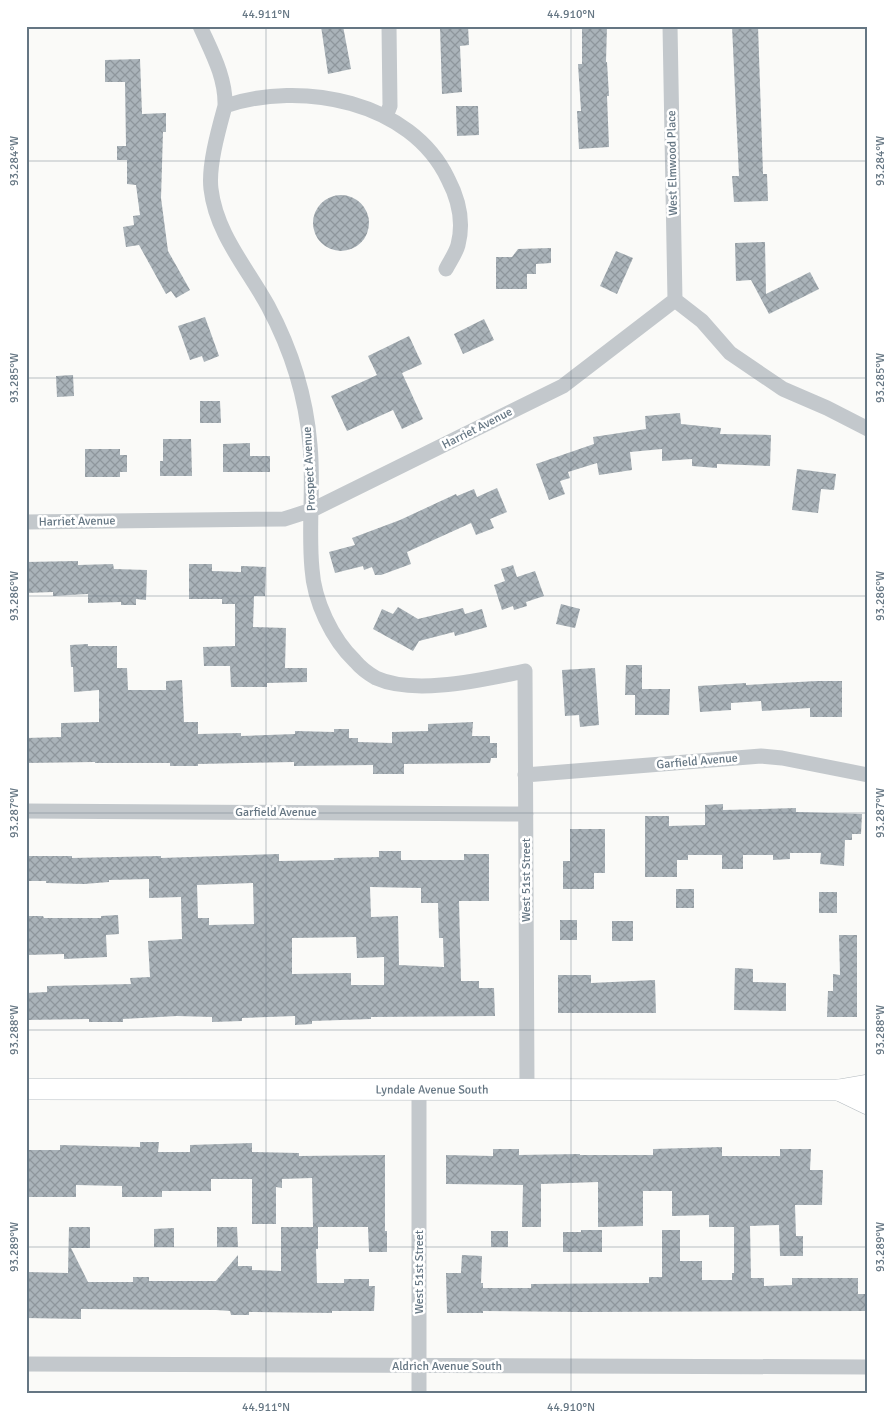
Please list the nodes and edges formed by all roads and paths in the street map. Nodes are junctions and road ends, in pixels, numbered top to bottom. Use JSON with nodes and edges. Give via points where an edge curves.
{"nodes":[{"id":1,"x":200,"y":26,"type":"edge"},
{"id":2,"x":389,"y":26,"type":"edge"},
{"id":3,"x":670,"y":26,"type":"edge"},
{"id":4,"x":225,"y":106,"type":"junction"},
{"id":5,"x":386,"y":116,"type":"junction"},
{"id":6,"x":446,"y":269,"type":"dead end"},
{"id":7,"x":675,"y":300,"type":"junction"},
{"id":8,"x":868,"y":429,"type":"edge"},
{"id":9,"x":312,"y":510,"type":"junction"},
{"id":10,"x":26,"y":522,"type":"edge"},
{"id":11,"x":525,"y":671,"type":"joint"},
{"id":12,"x":525,"y":775,"type":"junction"},
{"id":13,"x":868,"y":775,"type":"edge"},
{"id":14,"x":26,"y":811,"type":"edge"},
{"id":15,"x":526,"y":814,"type":"junction"},
{"id":16,"x":868,"y":1085,"type":"edge"},
{"id":17,"x":527,"y":1088,"type":"junction"},
{"id":18,"x":26,"y":1089,"type":"edge"},
{"id":19,"x":419,"y":1089,"type":"junction"},
{"id":20,"x":839,"y":1090,"type":"junction"},
{"id":21,"x":868,"y":1104,"type":"edge"},
{"id":22,"x":26,"y":1364,"type":"edge"},
{"id":23,"x":419,"y":1366,"type":"junction"},
{"id":24,"x":868,"y":1367,"type":"edge"},
{"id":25,"x":419,"y":1394,"type":"edge"}],
"edges":[{"from":1,"to":4,"type":"street","name":"Prospect Avenue","via":[[223,81]]},
{"from":2,"to":5,"type":"street","via":[[390,106]]},
{"from":3,"to":7,"type":"street","name":"West Elmwood Place"},
{"from":4,"to":5,"type":"street","via":[[238,101],[287,95],[321,96]]},
{"from":4,"to":9,"type":"street","name":"Prospect Avenue","via":[[210,187],[214,207],[221,227],[288,346],[302,394],[310,444]]},
{"from":5,"to":6,"type":"street","via":[[419,139],[443,167],[454,190],[461,216],[458,246]]},
{"from":7,"to":8,"type":"street","via":[[702,321],[730,353],[783,389]]},
{"from":7,"to":9,"type":"street","name":"Harriet Avenue","via":[[563,386]]},
{"from":9,"to":10,"type":"street","name":"Harriet Avenue","via":[[284,519]]},
{"from":9,"to":11,"type":"street","name":"Prospect Avenue","via":[[312,570],[322,610],[336,639],[355,662],[376,678],[417,686]]},
{"from":11,"to":12,"type":"street","name":"West 51st Street"},
{"from":12,"to":13,"type":"street","name":"Garfield Avenue","via":[[761,756]]},
{"from":12,"to":15,"type":"street","name":"West 51st Street"},
{"from":14,"to":15,"type":"street","name":"Garfield Avenue"},
{"from":15,"to":17,"type":"street","name":"West 51st Street"},
{"from":16,"to":20,"type":"main road","name":"Lyndale Avenue South"},
{"from":17,"to":19,"type":"main road","name":"Lyndale Avenue South"},
{"from":17,"to":20,"type":"main road","name":"Lyndale Avenue South"},
{"from":18,"to":19,"type":"main road","name":"Lyndale Avenue South"},
{"from":19,"to":23,"type":"street","name":"West 51st Street"},
{"from":20,"to":21,"type":"main road","name":"Lyndale Avenue South"},
{"from":22,"to":23,"type":"street","name":"Aldrich Avenue South"},
{"from":23,"to":24,"type":"street","name":"Aldrich Avenue South"},
{"from":23,"to":25,"type":"street","name":"West 51st Street"}]}
